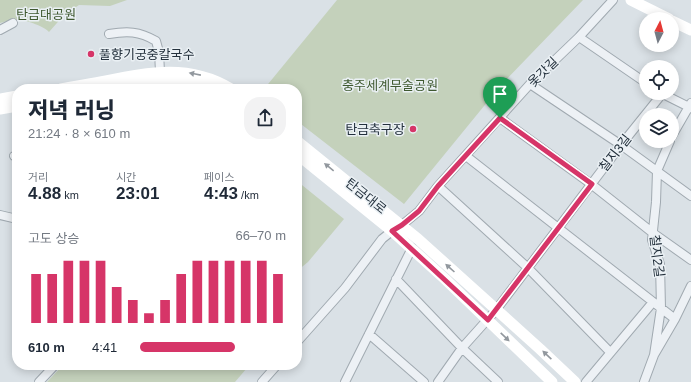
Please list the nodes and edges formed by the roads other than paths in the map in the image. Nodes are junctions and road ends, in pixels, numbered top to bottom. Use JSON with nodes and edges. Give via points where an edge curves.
{"nodes":[{"id":1,"x":613,"y":0,"type":"edge"},
{"id":2,"x":631,"y":0,"type":"edge"},
{"id":3,"x":655,"y":12,"type":"edge"},
{"id":4,"x":13,"y":22,"type":"dead end"},
{"id":5,"x":679,"y":24,"type":"edge"},
{"id":6,"x":0,"y":30,"type":"edge"},
{"id":7,"x":691,"y":30,"type":"edge"},
{"id":8,"x":109,"y":34,"type":"dead end"},
{"id":9,"x":579,"y":37,"type":"junction"},
{"id":10,"x":160,"y":72,"type":"junction"},
{"id":11,"x":639,"y":77,"type":"edge"},
{"id":12,"x":87,"y":84,"type":"edge"},
{"id":13,"x":150,"y":84,"type":"edge"},
{"id":14,"x":191,"y":84,"type":"edge"},
{"id":15,"x":222,"y":84,"type":"edge"},
{"id":16,"x":530,"y":84,"type":"junction"},
{"id":17,"x":12,"y":97,"type":"edge"},
{"id":18,"x":0,"y":99,"type":"edge"},
{"id":19,"x":656,"y":100,"type":"edge"},
{"id":20,"x":677,"y":100,"type":"edge"},
{"id":21,"x":690,"y":106,"type":"edge"},
{"id":22,"x":12,"y":107,"type":"edge"},
{"id":23,"x":0,"y":109,"type":"edge"},
{"id":24,"x":500,"y":118,"type":"junction"},
{"id":25,"x":679,"y":124,"type":"edge"},
{"id":26,"x":621,"y":144,"type":"junction"},
{"id":27,"x":302,"y":145,"type":"edge"},
{"id":28,"x":667,"y":148,"type":"edge"},
{"id":29,"x":466,"y":156,"type":"junction"},
{"id":30,"x":302,"y":158,"type":"edge"},
{"id":31,"x":657,"y":171,"type":"junction"},
{"id":32,"x":592,"y":184,"type":"junction"},
{"id":33,"x":438,"y":186,"type":"junction"},
{"id":34,"x":691,"y":196,"type":"edge"},
{"id":35,"x":0,"y":215,"type":"edge"},
{"id":36,"x":12,"y":218,"type":"edge"},
{"id":37,"x":397,"y":228,"type":"junction"},
{"id":38,"x":558,"y":228,"type":"junction"},
{"id":39,"x":653,"y":233,"type":"junction"},
{"id":40,"x":412,"y":248,"type":"junction"},
{"id":41,"x":691,"y":260,"type":"edge"},
{"id":42,"x":528,"y":268,"type":"junction"},
{"id":43,"x":396,"y":279,"type":"junction"},
{"id":44,"x":691,"y":286,"type":"edge"},
{"id":45,"x":652,"y":302,"type":"junction"},
{"id":46,"x":661,"y":308,"type":"junction"},
{"id":47,"x":496,"y":310,"type":"junction"},
{"id":48,"x":675,"y":319,"type":"junction"},
{"id":49,"x":488,"y":320,"type":"junction"},
{"id":50,"x":369,"y":334,"type":"junction"},
{"id":51,"x":302,"y":336,"type":"edge"},
{"id":52,"x":462,"y":348,"type":"junction"},
{"id":53,"x":610,"y":352,"type":"junction"},
{"id":54,"x":654,"y":356,"type":"junction"},
{"id":55,"x":50,"y":370,"type":"edge"},
{"id":56,"x":273,"y":370,"type":"edge"},
{"id":57,"x":349,"y":380,"type":"edge"},
{"id":58,"x":39,"y":382,"type":"edge"},
{"id":59,"x":262,"y":382,"type":"edge"},
{"id":60,"x":424,"y":382,"type":"edge"},
{"id":61,"x":438,"y":382,"type":"edge"},
{"id":62,"x":498,"y":382,"type":"edge"},
{"id":63,"x":552,"y":382,"type":"edge"},
{"id":64,"x":575,"y":382,"type":"edge"},
{"id":65,"x":586,"y":382,"type":"edge"},
{"id":66,"x":644,"y":382,"type":"edge"}],
"edges":[{"from":1,"to":9,"type":"street","name":"옻갓길"},
{"from":2,"to":3,"type":"main road"},
{"from":4,"to":6,"type":"street"},
{"from":5,"to":7,"type":"main road"},
{"from":8,"to":10,"type":"street","via":[[135,33],[146,35],[156,41]]},
{"from":9,"to":11,"type":"street"},
{"from":9,"to":16,"type":"street","name":"옻갓길"},
{"from":10,"to":12,"type":"main road"},
{"from":15,"to":10,"type":"main road","one_way":true,"via":[[199,75]]},
{"from":13,"to":14,"type":"main road"},
{"from":16,"to":24,"type":"street","name":"옻갓길"},
{"from":16,"to":26,"type":"street"},
{"from":17,"to":18,"type":"main road"},
{"from":19,"to":26,"type":"street","name":"칠지3길"},
{"from":20,"to":21,"type":"street"},
{"from":21,"to":25,"type":"street"},
{"from":22,"to":23,"type":"main road"},
{"from":24,"to":29,"type":"street","name":"옻갓길"},
{"from":24,"to":32,"type":"street"},
{"from":26,"to":31,"type":"street"},
{"from":26,"to":32,"type":"street","name":"칠지3길"},
{"from":37,"to":27,"type":"main road","name":"탄금대로","one_way":true},
{"from":28,"to":31,"type":"street","name":"칠지2길"},
{"from":29,"to":33,"type":"street","name":"옻갓길"},
{"from":29,"to":38,"type":"street"},
{"from":30,"to":37,"type":"main road","name":"탄금대로"},
{"from":31,"to":34,"type":"street"},
{"from":31,"to":39,"type":"street","name":"칠지2길"},
{"from":32,"to":38,"type":"street","name":"칠지3길"},
{"from":32,"to":39,"type":"street"},
{"from":33,"to":37,"type":"street","name":"옻갓길","via":[[419,211]]},
{"from":33,"to":42,"type":"street"},
{"from":35,"to":36,"type":"street"},
{"from":37,"to":40,"type":"main road","name":"탄금대로"},
{"from":47,"to":37,"type":"main road","name":"탄금대로","one_way":true},
{"from":37,"to":51,"type":"street","name":"옻갓길","via":[[382,239],[345,288]]},
{"from":38,"to":42,"type":"street","name":"칠지3길"},
{"from":38,"to":45,"type":"street"},
{"from":39,"to":41,"type":"street"},
{"from":39,"to":46,"type":"street","name":"칠지2길","via":[[652,240],[660,264]]},
{"from":40,"to":43,"type":"street"},
{"from":40,"to":49,"type":"main road","name":"탄금대로"},
{"from":42,"to":47,"type":"street","name":"칠지3길"},
{"from":42,"to":53,"type":"street"},
{"from":43,"to":50,"type":"street"},
{"from":43,"to":52,"type":"street"},
{"from":44,"to":48,"type":"street"},
{"from":45,"to":46,"type":"street"},
{"from":45,"to":53,"type":"street"},
{"from":46,"to":48,"type":"street"},
{"from":46,"to":54,"type":"street","name":"칠지2길"},
{"from":47,"to":49,"type":"street","name":"칠지3길"},
{"from":64,"to":47,"type":"main road","name":"탄금대로","one_way":true},
{"from":48,"to":54,"type":"street"},
{"from":49,"to":52,"type":"street","name":"칠지3길"},
{"from":49,"to":63,"type":"main road","name":"탄금대로","one_way":true},
{"from":50,"to":57,"type":"street"},
{"from":50,"to":60,"type":"street"},
{"from":52,"to":61,"type":"street","name":"칠지3길"},
{"from":52,"to":62,"type":"street"},
{"from":53,"to":65,"type":"street"},
{"from":54,"to":66,"type":"street"},
{"from":55,"to":58,"type":"street"},
{"from":56,"to":59,"type":"street"}]}
